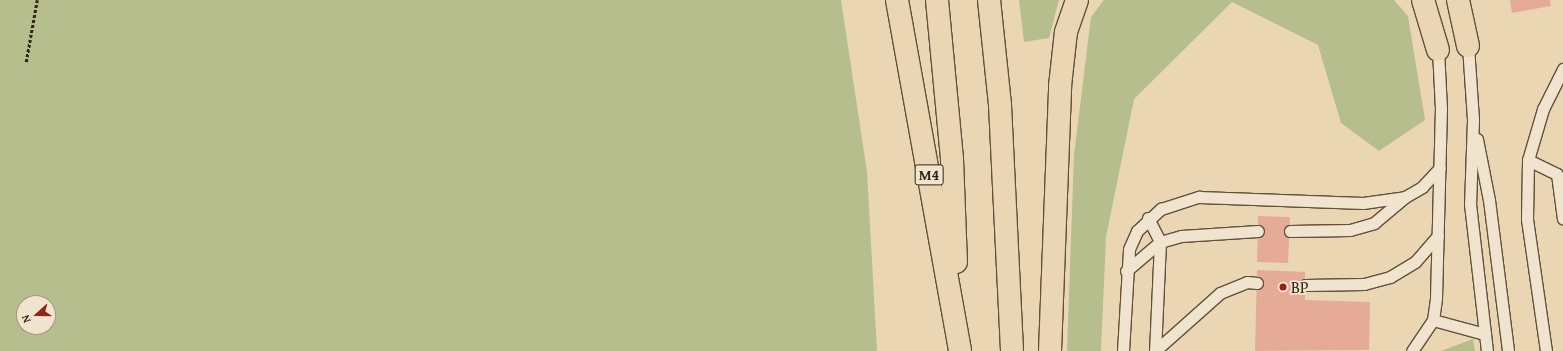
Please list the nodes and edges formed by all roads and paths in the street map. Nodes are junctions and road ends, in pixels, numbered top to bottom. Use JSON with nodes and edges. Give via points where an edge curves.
{"nodes":[{"id":1,"x":37,"y":0,"type":"edge"},
{"id":2,"x":897,"y":0,"type":"edge"},
{"id":3,"x":937,"y":0,"type":"edge"},
{"id":4,"x":989,"y":0,"type":"edge"},
{"id":5,"x":1077,"y":0,"type":"edge"},
{"id":6,"x":1422,"y":0,"type":"edge"},
{"id":7,"x":1458,"y":0,"type":"edge"},
{"id":8,"x":1468,"y":46,"type":"joint"},
{"id":9,"x":1438,"y":50,"type":"joint"},
{"id":10,"x":26,"y":62,"type":"dead end"},
{"id":11,"x":1563,"y":69,"type":"edge"},
{"id":12,"x":1473,"y":120,"type":"junction"},
{"id":13,"x":1528,"y":160,"type":"junction"},
{"id":14,"x":1440,"y":168,"type":"junction"},
{"id":15,"x":1560,"y":174,"type":"edge"},
{"id":16,"x":1405,"y":197,"type":"junction"},
{"id":17,"x":1148,"y":218,"type":"junction"},
{"id":18,"x":1563,"y":219,"type":"edge"},
{"id":19,"x":1258,"y":231,"type":"dead end"},
{"id":20,"x":1290,"y":231,"type":"dead end"},
{"id":21,"x":1438,"y":236,"type":"junction"},
{"id":22,"x":1160,"y":242,"type":"junction"},
{"id":23,"x":1126,"y":271,"type":"junction"},
{"id":24,"x":1257,"y":283,"type":"dead end"},
{"id":25,"x":1305,"y":285,"type":"dead end"},
{"id":26,"x":1433,"y":320,"type":"junction"},
{"id":27,"x":1485,"y":334,"type":"junction"},
{"id":28,"x":960,"y":350,"type":"edge"},
{"id":29,"x":1012,"y":351,"type":"edge"},
{"id":30,"x":1050,"y":351,"type":"edge"},
{"id":31,"x":1123,"y":351,"type":"edge"},
{"id":32,"x":1155,"y":351,"type":"edge"},
{"id":33,"x":1412,"y":351,"type":"edge"},
{"id":34,"x":1487,"y":351,"type":"edge"},
{"id":35,"x":1508,"y":351,"type":"edge"},
{"id":36,"x":1546,"y":351,"type":"edge"}],
"edges":[{"from":1,"to":10,"type":"path"},
{"from":2,"to":28,"type":"highway","number":"M4"},
{"from":3,"to":28,"type":"highway","number":"M4","via":[[952,159]]},
{"from":4,"to":29,"type":"highway","via":[[1000,105]]},
{"from":5,"to":30,"type":"highway","via":[[1066,32],[1060,86]]},
{"from":6,"to":9,"type":"highway"},
{"from":7,"to":8,"type":"highway"},
{"from":8,"to":12,"type":"lane"},
{"from":9,"to":14,"type":"lane"},
{"from":11,"to":13,"type":"lane","via":[[1543,109]]},
{"from":12,"to":27,"type":"lane","via":[[1470,204]]},
{"from":12,"to":35,"type":"lane","via":[[1489,200]]},
{"from":13,"to":15,"type":"lane"},
{"from":13,"to":36,"type":"lane","via":[[1526,199]]},
{"from":14,"to":16,"type":"lane","via":[[1422,187]]},
{"from":14,"to":21,"type":"lane"},
{"from":15,"to":18,"type":"lane"},
{"from":16,"to":17,"type":"lane","via":[[1363,203],[1199,197],[1179,202]]},
{"from":16,"to":20,"type":"lane","via":[[1374,224],[1350,230]]},
{"from":17,"to":22,"type":"lane"},
{"from":17,"to":23,"type":"lane","via":[[1137,231],[1129,249]]},
{"from":19,"to":22,"type":"lane","via":[[1181,236]]},
{"from":21,"to":25,"type":"lane","via":[[1415,262],[1390,277],[1364,284]]},
{"from":21,"to":26,"type":"lane"},
{"from":22,"to":23,"type":"lane"},
{"from":22,"to":32,"type":"lane"},
{"from":23,"to":31,"type":"lane"},
{"from":24,"to":32,"type":"lane","via":[[1248,282],[1220,293]]},
{"from":26,"to":27,"type":"lane"},
{"from":26,"to":33,"type":"lane"},
{"from":27,"to":34,"type":"lane"}]}
